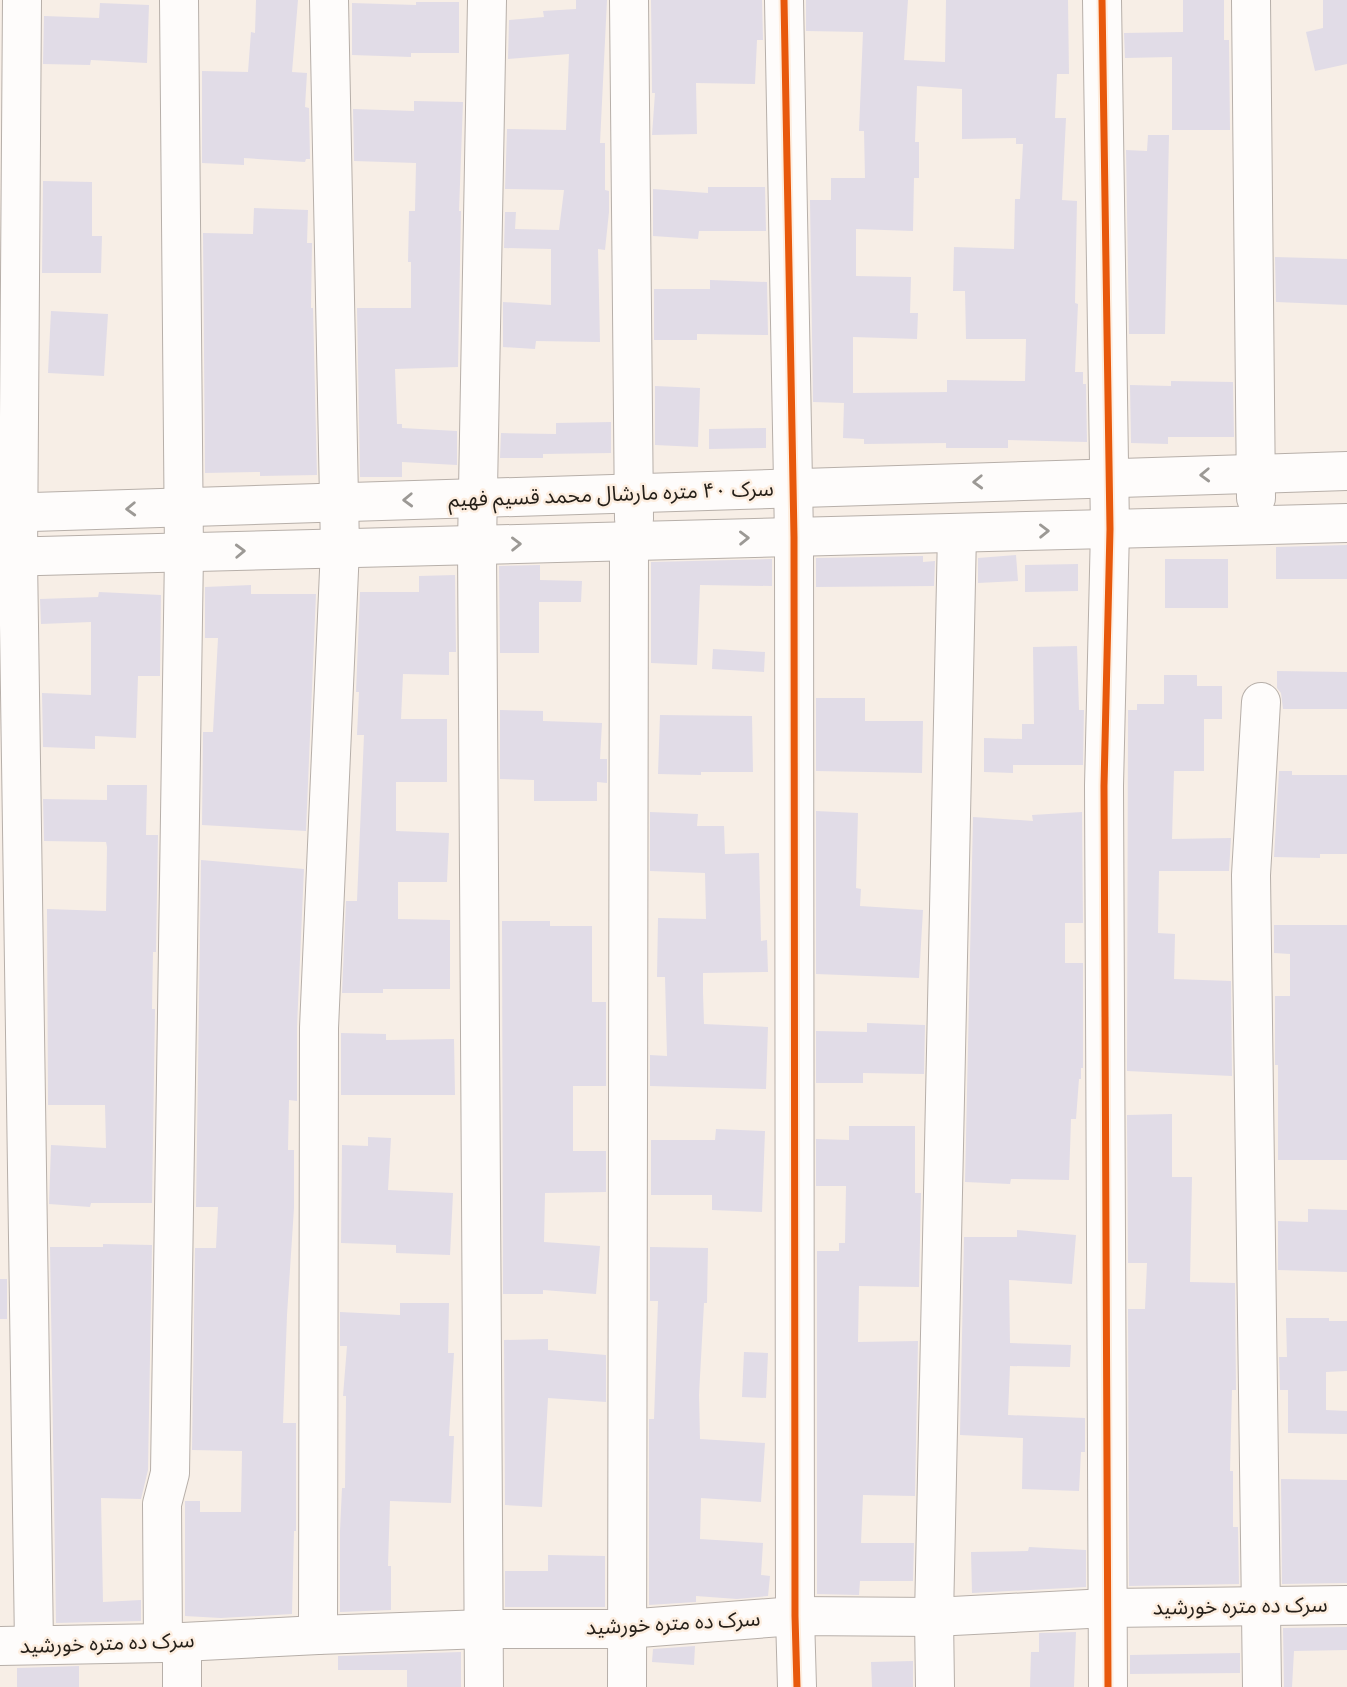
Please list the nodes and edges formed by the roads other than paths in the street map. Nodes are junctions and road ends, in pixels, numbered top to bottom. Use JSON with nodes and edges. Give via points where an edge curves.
{"nodes":[{"id":1,"x":22,"y":0,"type":"edge"},
{"id":2,"x":179,"y":0,"type":"edge"},
{"id":3,"x":329,"y":0,"type":"edge"},
{"id":4,"x":487,"y":0,"type":"edge"},
{"id":5,"x":629,"y":0,"type":"edge"},
{"id":6,"x":784,"y":0,"type":"edge"},
{"id":7,"x":1102,"y":0,"type":"edge"},
{"id":8,"x":1251,"y":0,"type":"edge"},
{"id":9,"x":1347,"y":471,"type":"edge"},
{"id":10,"x":1256,"y":474,"type":"junction"},
{"id":11,"x":1108,"y":478,"type":"junction"},
{"id":12,"x":793,"y":488,"type":"junction"},
{"id":13,"x":634,"y":493,"type":"junction"},
{"id":14,"x":478,"y":498,"type":"junction"},
{"id":15,"x":339,"y":502,"type":"junction"},
{"id":16,"x":183,"y":507,"type":"junction"},
{"id":17,"x":9,"y":513,"type":"edge"},
{"id":18,"x":1347,"y":523,"type":"edge"},
{"id":19,"x":1257,"y":526,"type":"junction"},
{"id":20,"x":1110,"y":529,"type":"junction"},
{"id":21,"x":957,"y":533,"type":"junction"},
{"id":22,"x":794,"y":537,"type":"junction"},
{"id":23,"x":631,"y":541,"type":"junction"},
{"id":24,"x":477,"y":545,"type":"junction"},
{"id":25,"x":340,"y":548,"type":"junction"},
{"id":26,"x":184,"y":553,"type":"junction"},
{"id":27,"x":9,"y":557,"type":"edge"},
{"id":28,"x":1261,"y":702,"type":"dead end"},
{"id":29,"x":1261,"y":1605,"type":"junction"},
{"id":30,"x":1347,"y":1605,"type":"edge"},
{"id":31,"x":1107,"y":1608,"type":"junction"},
{"id":32,"x":795,"y":1616,"type":"junction"},
{"id":33,"x":934,"y":1617,"type":"junction"},
{"id":34,"x":484,"y":1629,"type":"junction"},
{"id":35,"x":626,"y":1629,"type":"junction"},
{"id":36,"x":318,"y":1634,"type":"junction"},
{"id":37,"x":172,"y":1642,"type":"junction"},
{"id":38,"x":17,"y":1646,"type":"edge"},
{"id":39,"x":183,"y":1687,"type":"edge"},
{"id":40,"x":484,"y":1687,"type":"edge"},
{"id":41,"x":627,"y":1687,"type":"edge"},
{"id":42,"x":797,"y":1687,"type":"edge"},
{"id":43,"x":935,"y":1687,"type":"edge"},
{"id":44,"x":1108,"y":1687,"type":"edge"},
{"id":45,"x":1262,"y":1687,"type":"edge"}],
"edges":[{"from":1,"to":17,"type":"street"},
{"from":2,"to":16,"type":"street"},
{"from":3,"to":15,"type":"street"},
{"from":4,"to":14,"type":"street"},
{"from":5,"to":13,"type":"street"},
{"from":6,"to":12,"type":"street"},
{"from":7,"to":11,"type":"street"},
{"from":8,"to":10,"type":"street"},
{"from":9,"to":10,"type":"street","name":"سرک ۴۰ متره مارشال محمد قسیم فهیم"},
{"from":10,"to":11,"type":"street","name":"سرک ۴۰ متره مارشال محمد قسیم فهیم","one_way":true},
{"from":10,"to":19,"type":"street"},
{"from":11,"to":12,"type":"street","name":"سرک ۴۰ متره مارشال محمد قسیم فهیم","one_way":true},
{"from":11,"to":20,"type":"street"},
{"from":12,"to":13,"type":"street","name":"سرک ۴۰ متره مارشال محمد قسیم فهیم"},
{"from":12,"to":22,"type":"street"},
{"from":13,"to":14,"type":"street","name":"سرک ۴۰ متره مارشال محمد قسیم فهیم"},
{"from":13,"to":23,"type":"street"},
{"from":14,"to":15,"type":"street","name":"سرک ۴۰ متره مارشال محمد قسیم فهیم","one_way":true},
{"from":14,"to":24,"type":"street"},
{"from":15,"to":16,"type":"street","name":"سرک ۴۰ متره مارشال محمد قسیم فهیم"},
{"from":15,"to":25,"type":"street"},
{"from":16,"to":17,"type":"street","name":"سرک ۴۰ متره مارشال محمد قسیم فهیم","one_way":true},
{"from":16,"to":26,"type":"street"},
{"from":17,"to":27,"type":"street"},
{"from":18,"to":19,"type":"street"},
{"from":19,"to":20,"type":"street"},
{"from":21,"to":20,"type":"street","one_way":true},
{"from":20,"to":31,"type":"street","via":[[1104,786]]},
{"from":21,"to":22,"type":"street"},
{"from":21,"to":33,"type":"street"},
{"from":23,"to":22,"type":"street","one_way":true},
{"from":22,"to":32,"type":"street"},
{"from":24,"to":23,"type":"street","one_way":true},
{"from":23,"to":35,"type":"street"},
{"from":24,"to":25,"type":"street"},
{"from":24,"to":34,"type":"street"},
{"from":26,"to":25,"type":"street","one_way":true},
{"from":25,"to":36,"type":"street","via":[[319,1028]]},
{"from":26,"to":27,"type":"street"},
{"from":26,"to":37,"type":"street","via":[[170,1473],[162,1504]]},
{"from":27,"to":38,"type":"street"},
{"from":28,"to":29,"type":"street","via":[[1251,875]]},
{"from":29,"to":30,"type":"street","name":"سرک ده متره خورشید"},
{"from":29,"to":31,"type":"street","name":"سرک ده متره خورشید"},
{"from":29,"to":45,"type":"street"},
{"from":31,"to":33,"type":"street","name":"سرک ده متره خورشید"},
{"from":31,"to":44,"type":"street"},
{"from":32,"to":33,"type":"street","name":"سرک ده متره خورشید"},
{"from":32,"to":35,"type":"street","name":"سرک ده متره خورشید"},
{"from":32,"to":42,"type":"street"},
{"from":33,"to":43,"type":"street"},
{"from":34,"to":35,"type":"street","name":"سرک ده متره خورشید"},
{"from":34,"to":36,"type":"street","name":"سرک ده متره خورشید"},
{"from":34,"to":40,"type":"street"},
{"from":35,"to":41,"type":"street"},
{"from":36,"to":37,"type":"street","name":"سرک ده متره خورشید"},
{"from":37,"to":38,"type":"street","name":"سرک ده متره خورشید"},
{"from":37,"to":39,"type":"street"}]}
